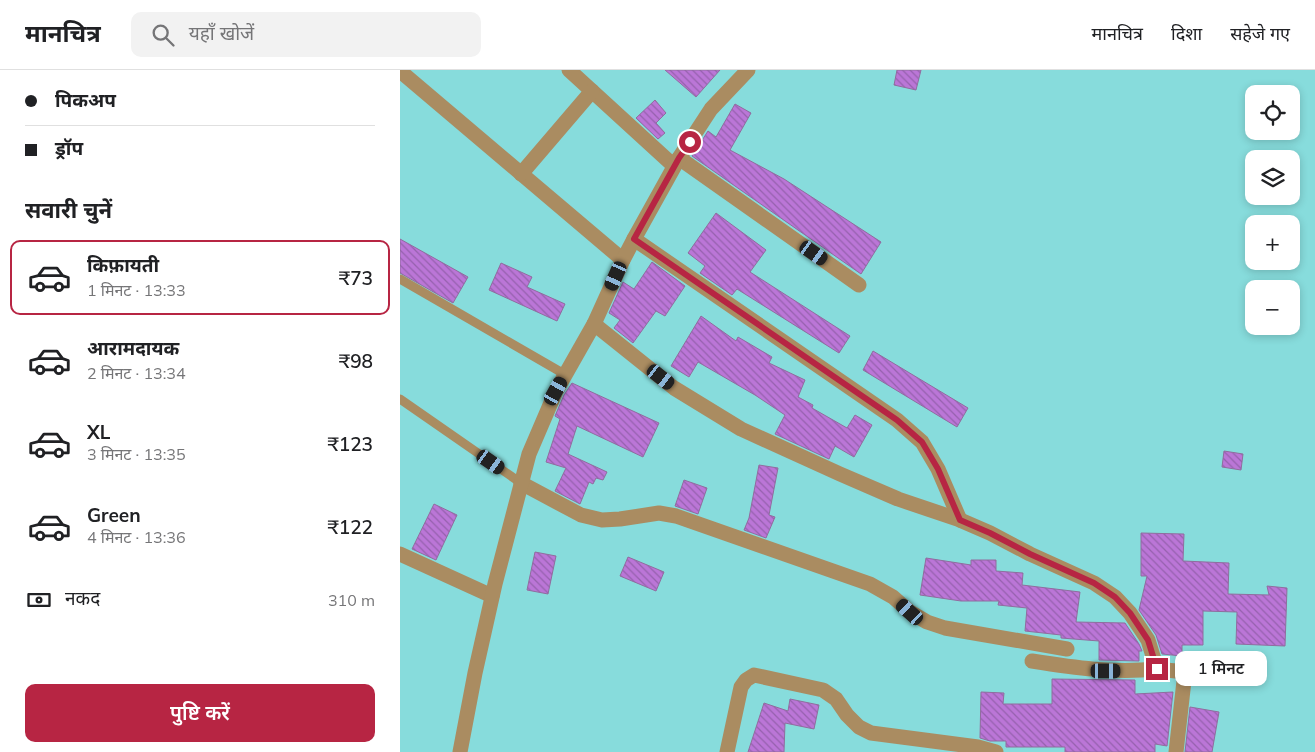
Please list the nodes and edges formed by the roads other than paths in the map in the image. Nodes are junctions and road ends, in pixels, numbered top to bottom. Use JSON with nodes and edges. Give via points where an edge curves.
{"nodes":[{"id":1,"x":400,"y":70,"type":"edge"},
{"id":2,"x":569,"y":70,"type":"edge"},
{"id":3,"x":748,"y":70,"type":"edge"},
{"id":4,"x":592,"y":91,"type":"junction"},
{"id":5,"x":677,"y":162,"type":"junction"},
{"id":6,"x":521,"y":174,"type":"junction"},
{"id":7,"x":634,"y":239,"type":"junction"},
{"id":8,"x":623,"y":260,"type":"junction"},
{"id":9,"x":400,"y":279,"type":"edge"},
{"id":10,"x":859,"y":285,"type":"dead end"},
{"id":11,"x":594,"y":324,"type":"junction"},
{"id":12,"x":566,"y":375,"type":"junction"},
{"id":13,"x":400,"y":399,"type":"edge"},
{"id":14,"x":521,"y":483,"type":"junction"},
{"id":15,"x":960,"y":520,"type":"junction"},
{"id":16,"x":400,"y":554,"type":"edge"},
{"id":17,"x":492,"y":596,"type":"junction"},
{"id":18,"x":1067,"y":649,"type":"dead end"},
{"id":19,"x":1032,"y":661,"type":"dead end"},
{"id":20,"x":1157,"y":669,"type":"junction"},
{"id":21,"x":460,"y":752,"type":"edge"},
{"id":22,"x":727,"y":752,"type":"edge"},
{"id":23,"x":996,"y":752,"type":"edge"},
{"id":24,"x":1176,"y":752,"type":"edge"}],
"edges":[{"from":1,"to":6,"type":"street"},
{"from":2,"to":4,"type":"street"},
{"from":3,"to":5,"type":"street","via":[[711,110]]},
{"from":4,"to":5,"type":"street"},
{"from":4,"to":6,"type":"street"},
{"from":5,"to":7,"type":"street"},
{"from":5,"to":10,"type":"street"},
{"from":6,"to":8,"type":"street"},
{"from":7,"to":8,"type":"street"},
{"from":7,"to":15,"type":"street","via":[[897,420],[922,442],[938,469]]},
{"from":8,"to":11,"type":"street"},
{"from":9,"to":12,"type":"lane"},
{"from":11,"to":12,"type":"street"},
{"from":11,"to":15,"type":"street","via":[[674,388],[741,429],[840,474]]},
{"from":12,"to":14,"type":"street","via":[[529,454]]},
{"from":13,"to":14,"type":"lane"},
{"from":14,"to":17,"type":"street"},
{"from":14,"to":18,"type":"street","via":[[581,515],[602,520],[659,514],[676,516],[870,584],[927,622],[945,628]]},
{"from":15,"to":20,"type":"street","via":[[1094,583],[1115,597],[1148,640]]},
{"from":16,"to":17,"type":"street"},
{"from":17,"to":21,"type":"street"},
{"from":19,"to":20,"type":"street","via":[[1106,671]]},
{"from":20,"to":24,"type":"street","via":[[1185,672]]},
{"from":22,"to":23,"type":"street","via":[[741,687],[754,675],[823,690],[860,727],[871,733]]}]}
